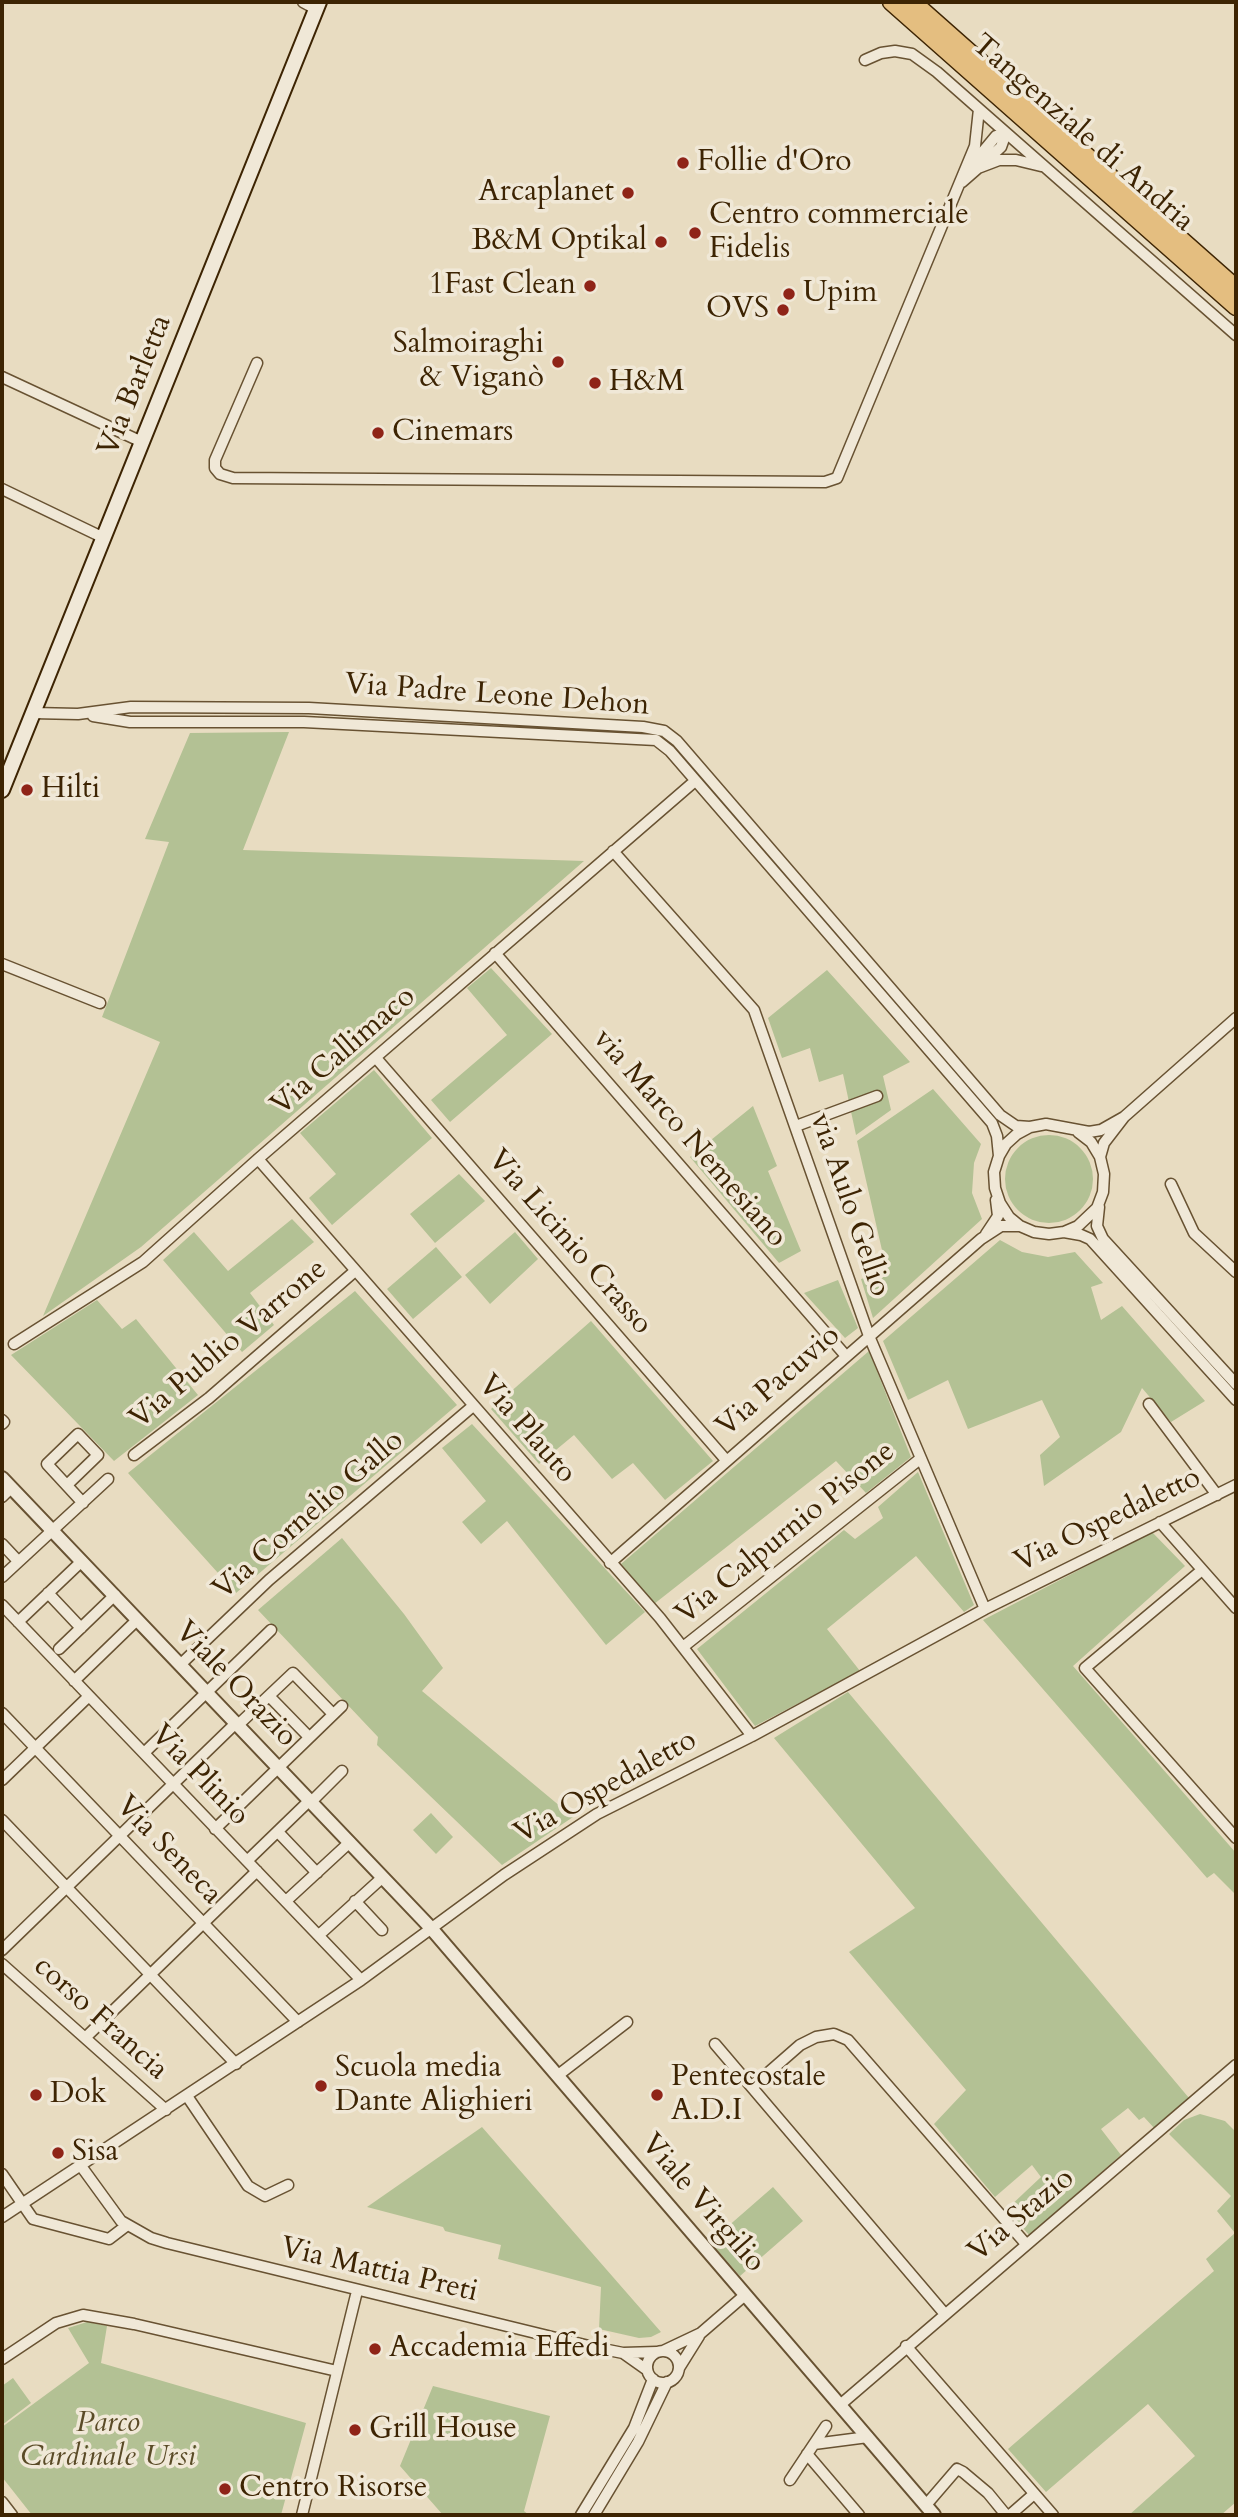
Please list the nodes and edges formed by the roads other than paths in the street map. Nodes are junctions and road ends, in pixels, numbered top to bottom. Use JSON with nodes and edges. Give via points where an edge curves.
{"nodes":[{"id":1,"x":891,"y":2,"type":"edge"},
{"id":2,"x":913,"y":2,"type":"edge"},
{"id":3,"x":313,"y":4,"type":"edge"},
{"id":4,"x":865,"y":60,"type":"dead end"},
{"id":5,"x":979,"y":109,"type":"junction"},
{"id":6,"x":1006,"y":133,"type":"junction"},
{"id":7,"x":1044,"y":167,"type":"junction"},
{"id":8,"x":978,"y":168,"type":"junction"},
{"id":9,"x":959,"y":184,"type":"junction"},
{"id":10,"x":1236,"y":288,"type":"edge"},
{"id":11,"x":1236,"y":307,"type":"edge"},
{"id":12,"x":1236,"y":335,"type":"edge"},
{"id":13,"x":257,"y":363,"type":"dead end"},
{"id":14,"x":2,"y":377,"type":"edge"},
{"id":15,"x":142,"y":442,"type":"junction"},
{"id":16,"x":2,"y":489,"type":"edge"},
{"id":17,"x":104,"y":538,"type":"junction"},
{"id":18,"x":33,"y":713,"type":"junction"},
{"id":19,"x":78,"y":714,"type":"junction"},
{"id":20,"x":695,"y":781,"type":"junction"},
{"id":21,"x":2,"y":790,"type":"edge"},
{"id":22,"x":613,"y":851,"type":"junction"},
{"id":23,"x":495,"y":953,"type":"junction"},
{"id":24,"x":2,"y":964,"type":"edge"},
{"id":25,"x":100,"y":1003,"type":"dead end"},
{"id":26,"x":1236,"y":1018,"type":"edge"},
{"id":27,"x":376,"y":1058,"type":"junction"},
{"id":28,"x":877,"y":1096,"type":"dead end"},
{"id":29,"x":1124,"y":1117,"type":"junction"},
{"id":30,"x":796,"y":1126,"type":"junction"},
{"id":31,"x":1030,"y":1127,"type":"junction"},
{"id":32,"x":1078,"y":1132,"type":"junction"},
{"id":33,"x":999,"y":1156,"type":"junction"},
{"id":34,"x":1100,"y":1157,"type":"junction"},
{"id":35,"x":258,"y":1159,"type":"junction"},
{"id":36,"x":1171,"y":1184,"type":"dead end"},
{"id":37,"x":995,"y":1188,"type":"junction"},
{"id":38,"x":1103,"y":1192,"type":"junction"},
{"id":39,"x":1020,"y":1226,"type":"junction"},
{"id":40,"x":1064,"y":1232,"type":"junction"},
{"id":41,"x":981,"y":1239,"type":"junction"},
{"id":42,"x":355,"y":1271,"type":"junction"},
{"id":43,"x":1236,"y":1272,"type":"edge"},
{"id":44,"x":869,"y":1336,"type":"junction"},
{"id":45,"x":14,"y":1344,"type":"dead end"},
{"id":46,"x":846,"y":1356,"type":"junction"},
{"id":47,"x":1236,"y":1384,"type":"edge"},
{"id":48,"x":1236,"y":1400,"type":"edge"},
{"id":49,"x":1149,"y":1404,"type":"dead end"},
{"id":50,"x":472,"y":1406,"type":"junction"},
{"id":51,"x":134,"y":1455,"type":"dead end"},
{"id":52,"x":920,"y":1459,"type":"junction"},
{"id":53,"x":726,"y":1460,"type":"junction"},
{"id":54,"x":2,"y":1478,"type":"edge"},
{"id":55,"x":108,"y":1479,"type":"dead end"},
{"id":56,"x":67,"y":1485,"type":"junction"},
{"id":57,"x":1236,"y":1485,"type":"edge"},
{"id":58,"x":6,"y":1493,"type":"edge"},
{"id":59,"x":1217,"y":1495,"type":"junction"},
{"id":60,"x":83,"y":1503,"type":"junction"},
{"id":61,"x":1160,"y":1522,"type":"junction"},
{"id":62,"x":53,"y":1531,"type":"junction"},
{"id":63,"x":2,"y":1544,"type":"edge"},
{"id":64,"x":18,"y":1561,"type":"junction"},
{"id":65,"x":82,"y":1561,"type":"junction"},
{"id":66,"x":610,"y":1563,"type":"junction"},
{"id":67,"x":1202,"y":1570,"type":"junction"},
{"id":68,"x":2,"y":1577,"type":"edge"},
{"id":69,"x":48,"y":1593,"type":"junction"},
{"id":70,"x":115,"y":1595,"type":"junction"},
{"id":71,"x":2,"y":1605,"type":"edge"},
{"id":72,"x":1236,"y":1608,"type":"edge"},
{"id":73,"x":985,"y":1609,"type":"junction"},
{"id":74,"x":137,"y":1619,"type":"junction"},
{"id":75,"x":18,"y":1622,"type":"junction"},
{"id":76,"x":81,"y":1628,"type":"junction"},
{"id":77,"x":271,"y":1630,"type":"dead end"},
{"id":78,"x":683,"y":1647,"type":"junction"},
{"id":79,"x":59,"y":1649,"type":"dead end"},
{"id":80,"x":181,"y":1664,"type":"junction"},
{"id":81,"x":74,"y":1681,"type":"junction"},
{"id":82,"x":207,"y":1693,"type":"junction"},
{"id":83,"x":89,"y":1696,"type":"junction"},
{"id":84,"x":269,"y":1696,"type":"junction"},
{"id":85,"x":342,"y":1706,"type":"dead end"},
{"id":86,"x":2,"y":1713,"type":"edge"},
{"id":87,"x":333,"y":1714,"type":"junction"},
{"id":88,"x":237,"y":1724,"type":"junction"},
{"id":89,"x":752,"y":1736,"type":"junction"},
{"id":90,"x":309,"y":1737,"type":"junction"},
{"id":91,"x":35,"y":1748,"type":"junction"},
{"id":92,"x":144,"y":1753,"type":"junction"},
{"id":93,"x":278,"y":1767,"type":"junction"},
{"id":94,"x":342,"y":1771,"type":"dead end"},
{"id":95,"x":2,"y":1780,"type":"edge"},
{"id":96,"x":173,"y":1783,"type":"junction"},
{"id":97,"x":310,"y":1801,"type":"junction"},
{"id":98,"x":2,"y":1820,"type":"edge"},
{"id":99,"x":215,"y":1829,"type":"junction"},
{"id":100,"x":278,"y":1832,"type":"junction"},
{"id":101,"x":119,"y":1836,"type":"junction"},
{"id":102,"x":1236,"y":1838,"type":"edge"},
{"id":103,"x":350,"y":1842,"type":"junction"},
{"id":104,"x":247,"y":1861,"type":"junction"},
{"id":105,"x":257,"y":1871,"type":"junction"},
{"id":106,"x":317,"y":1873,"type":"junction"},
{"id":107,"x":383,"y":1877,"type":"junction"},
{"id":108,"x":67,"y":1887,"type":"junction"},
{"id":109,"x":355,"y":1901,"type":"junction"},
{"id":110,"x":286,"y":1902,"type":"junction"},
{"id":111,"x":203,"y":1923,"type":"junction"},
{"id":112,"x":430,"y":1927,"type":"junction"},
{"id":113,"x":382,"y":1930,"type":"dead end"},
{"id":114,"x":319,"y":1936,"type":"junction"},
{"id":115,"x":2,"y":1950,"type":"edge"},
{"id":116,"x":2,"y":1964,"type":"edge"},
{"id":117,"x":151,"y":1974,"type":"junction"},
{"id":118,"x":361,"y":1980,"type":"junction"},
{"id":119,"x":298,"y":2022,"type":"junction"},
{"id":120,"x":627,"y":2022,"type":"dead end"},
{"id":121,"x":85,"y":2038,"type":"junction"},
{"id":122,"x":715,"y":2044,"type":"dead end"},
{"id":123,"x":236,"y":2064,"type":"junction"},
{"id":124,"x":1236,"y":2065,"type":"edge"},
{"id":125,"x":557,"y":2076,"type":"junction"},
{"id":126,"x":752,"y":2087,"type":"junction"},
{"id":127,"x":187,"y":2096,"type":"junction"},
{"id":128,"x":166,"y":2110,"type":"junction"},
{"id":129,"x":81,"y":2166,"type":"junction"},
{"id":130,"x":2,"y":2175,"type":"edge"},
{"id":131,"x":288,"y":2185,"type":"dead end"},
{"id":132,"x":21,"y":2204,"type":"junction"},
{"id":133,"x":2,"y":2217,"type":"edge"},
{"id":134,"x":127,"y":2226,"type":"junction"},
{"id":135,"x":1026,"y":2244,"type":"junction"},
{"id":136,"x":357,"y":2291,"type":"junction"},
{"id":137,"x":745,"y":2295,"type":"junction"},
{"id":138,"x":944,"y":2313,"type":"junction"},
{"id":139,"x":701,"y":2333,"type":"junction"},
{"id":140,"x":906,"y":2346,"type":"junction"},
{"id":141,"x":660,"y":2352,"type":"junction"},
{"id":142,"x":623,"y":2353,"type":"junction"},
{"id":143,"x":2,"y":2360,"type":"edge"},
{"id":144,"x":679,"y":2368,"type":"junction"},
{"id":145,"x":337,"y":2371,"type":"junction"},
{"id":146,"x":650,"y":2374,"type":"junction"},
{"id":147,"x":667,"y":2382,"type":"junction"},
{"id":148,"x":840,"y":2404,"type":"junction"},
{"id":149,"x":826,"y":2426,"type":"dead end"},
{"id":150,"x":867,"y":2437,"type":"junction"},
{"id":151,"x":814,"y":2444,"type":"junction"},
{"id":152,"x":807,"y":2454,"type":"junction"},
{"id":153,"x":790,"y":2480,"type":"dead end"},
{"id":154,"x":1034,"y":2494,"type":"junction"},
{"id":155,"x":2,"y":2502,"type":"edge"},
{"id":156,"x":929,"y":2512,"type":"edge"},
{"id":157,"x":12,"y":2515,"type":"edge"},
{"id":158,"x":302,"y":2515,"type":"edge"},
{"id":159,"x":581,"y":2515,"type":"edge"},
{"id":160,"x":594,"y":2515,"type":"edge"},
{"id":161,"x":859,"y":2515,"type":"edge"},
{"id":162,"x":1008,"y":2515,"type":"edge"},
{"id":163,"x":1053,"y":2515,"type":"edge"}],
"edges":[{"from":1,"to":11,"type":"main road","name":"Tangenziale di Andria"},
{"from":2,"to":10,"type":"main road","name":"Tangenziale di Andria"},
{"from":3,"to":15,"type":"main road","name":"Via Barletta"},
{"from":4,"to":5,"type":"street","via":[[895,51],[912,54]]},
{"from":5,"to":6,"type":"street"},
{"from":5,"to":9,"type":"street","via":[[975,146]]},
{"from":6,"to":7,"type":"street"},
{"from":6,"to":8,"type":"street","via":[[1001,147]]},
{"from":6,"to":9,"type":"street","via":[[996,136]]},
{"from":7,"to":8,"type":"street","via":[[999,160]]},
{"from":7,"to":12,"type":"street"},
{"from":8,"to":9,"type":"street"},
{"from":9,"to":13,"type":"street","via":[[842,468],[837,478],[825,482],[233,478],[219,474],[215,460]]},
{"from":14,"to":15,"type":"street"},
{"from":15,"to":17,"type":"main road","name":"Via Barletta"},
{"from":16,"to":17,"type":"street"},
{"from":17,"to":18,"type":"main road","name":"Via Barletta"},
{"from":18,"to":19,"type":"street","name":"Via Padre Leone Dehon"},
{"from":18,"to":21,"type":"main road","name":"Via Barletta"},
{"from":19,"to":20,"type":"street","name":"Via Padre Leone Dehon","via":[[130,722],[304,722],[647,738],[663,744]]},
{"from":19,"to":31,"type":"street","name":"Via Padre Leone Dehon","via":[[131,708],[309,708],[664,731],[1000,1115],[1016,1126]]},
{"from":20,"to":22,"type":"street","name":"Via Callimaco"},
{"from":20,"to":33,"type":"street","name":"Via Padre Leone Dehon","via":[[992,1123]]},
{"from":22,"to":23,"type":"street","name":"Via Callimaco"},
{"from":22,"to":30,"type":"street","name":"via Aulo Gellio","via":[[754,1010]]},
{"from":23,"to":27,"type":"street","name":"Via Callimaco"},
{"from":23,"to":46,"type":"street","name":"via Marco Nemesiano"},
{"from":24,"to":25,"type":"street"},
{"from":26,"to":29,"type":"street"},
{"from":27,"to":35,"type":"street","name":"Via Callimaco"},
{"from":27,"to":53,"type":"street","name":"Via Licinio Crasso"},
{"from":28,"to":30,"type":"street"},
{"from":29,"to":32,"type":"street","via":[[1101,1130]]},
{"from":29,"to":34,"type":"street","via":[[1104,1143]]},
{"from":30,"to":44,"type":"street","name":"via Aulo Gellio"},
{"from":31,"to":32,"type":"street","via":[[1063,1125]]},
{"from":31,"to":33,"type":"street","via":[[1006,1144]]},
{"from":32,"to":34,"type":"street"},
{"from":33,"to":37,"type":"street"},
{"from":34,"to":38,"type":"street"},
{"from":35,"to":42,"type":"street","name":"Via Plauto"},
{"from":35,"to":45,"type":"street","name":"Via Callimaco","via":[[143,1262]]},
{"from":36,"to":43,"type":"street","via":[[1194,1233]]},
{"from":37,"to":39,"type":"street","via":[[1009,1217]]},
{"from":37,"to":41,"type":"street","name":"Via Pacuvio","via":[[998,1216]]},
{"from":38,"to":40,"type":"street","via":[[1088,1218]]},
{"from":38,"to":47,"type":"street","via":[[1097,1226],[1103,1239]]},
{"from":39,"to":40,"type":"street","via":[[1034,1232]]},
{"from":39,"to":41,"type":"street","name":"Via Pacuvio","via":[[1001,1226]]},
{"from":40,"to":48,"type":"street","via":[[1090,1239]]},
{"from":41,"to":44,"type":"street","name":"Via Pacuvio"},
{"from":42,"to":50,"type":"street","name":"Via Plauto"},
{"from":42,"to":51,"type":"street","name":"Via Publio Varrone","via":[[209,1398]]},
{"from":44,"to":46,"type":"street","name":"Via Pacuvio"},
{"from":44,"to":52,"type":"street","name":"via Aulo Gellio"},
{"from":46,"to":53,"type":"street","name":"Via Pacuvio"},
{"from":49,"to":59,"type":"street"},
{"from":50,"to":66,"type":"street","name":"Via Plauto"},
{"from":50,"to":80,"type":"street","name":"Via Cornelio Gallo","via":[[269,1580]]},
{"from":52,"to":73,"type":"street","name":"via Aulo Gellio"},
{"from":52,"to":78,"type":"street","name":"Via Calpurnio Pisone"},
{"from":53,"to":66,"type":"street","name":"Via Pacuvio"},
{"from":54,"to":58,"type":"street","name":"Viale Orazio"},
{"from":55,"to":60,"type":"street"},
{"from":56,"to":56,"type":"street","via":[[47,1464],[78,1434],[98,1455]]},
{"from":56,"to":60,"type":"street"},
{"from":57,"to":59,"type":"street","name":"Via Ospedaletto"},
{"from":58,"to":62,"type":"street","name":"Viale Orazio"},
{"from":59,"to":61,"type":"street","name":"Via Ospedaletto"},
{"from":60,"to":62,"type":"street"},
{"from":61,"to":67,"type":"street"},
{"from":61,"to":73,"type":"street","name":"Via Ospedaletto"},
{"from":62,"to":64,"type":"street"},
{"from":62,"to":65,"type":"street","name":"Viale Orazio"},
{"from":63,"to":64,"type":"street"},
{"from":64,"to":68,"type":"street"},
{"from":65,"to":69,"type":"street"},
{"from":65,"to":70,"type":"street","name":"Viale Orazio"},
{"from":66,"to":78,"type":"street","name":"Via Plauto"},
{"from":67,"to":72,"type":"street"},
{"from":67,"to":102,"type":"street","via":[[1085,1668]]},
{"from":69,"to":75,"type":"street"},
{"from":69,"to":76,"type":"street"},
{"from":70,"to":74,"type":"street","name":"Viale Orazio"},
{"from":70,"to":76,"type":"street"},
{"from":71,"to":75,"type":"street","name":"Via Plinio"},
{"from":73,"to":89,"type":"street","name":"Via Ospedaletto"},
{"from":74,"to":80,"type":"street","name":"Viale Orazio"},
{"from":74,"to":81,"type":"street"},
{"from":75,"to":81,"type":"street","name":"Via Plinio"},
{"from":76,"to":79,"type":"street"},
{"from":77,"to":82,"type":"street"},
{"from":78,"to":89,"type":"street","name":"Via Plauto"},
{"from":80,"to":82,"type":"street","name":"Viale Orazio"},
{"from":81,"to":83,"type":"street","name":"Via Plinio"},
{"from":82,"to":88,"type":"street","name":"Viale Orazio"},
{"from":82,"to":92,"type":"street"},
{"from":83,"to":91,"type":"street"},
{"from":83,"to":92,"type":"street","name":"Via Plinio"},
{"from":84,"to":87,"type":"street","via":[[293,1673]]},
{"from":84,"to":88,"type":"street"},
{"from":84,"to":90,"type":"street"},
{"from":85,"to":87,"type":"street"},
{"from":86,"to":91,"type":"street","name":"Via Seneca"},
{"from":87,"to":90,"type":"street"},
{"from":88,"to":93,"type":"street","name":"Viale Orazio"},
{"from":88,"to":96,"type":"street"},
{"from":89,"to":112,"type":"street","name":"Via Ospedaletto","via":[[597,1814]]},
{"from":90,"to":93,"type":"street"},
{"from":91,"to":95,"type":"street"},
{"from":91,"to":101,"type":"street","name":"Via Seneca"},
{"from":92,"to":96,"type":"street","name":"Via Plinio"},
{"from":93,"to":97,"type":"street","name":"Viale Orazio"},
{"from":93,"to":99,"type":"street"},
{"from":94,"to":97,"type":"street"},
{"from":96,"to":99,"type":"street","name":"Via Plinio"},
{"from":96,"to":101,"type":"street"},
{"from":97,"to":100,"type":"street"},
{"from":97,"to":103,"type":"street","name":"Viale Orazio"},
{"from":98,"to":108,"type":"street"},
{"from":99,"to":104,"type":"street","name":"Via Plinio"},
{"from":100,"to":104,"type":"street"},
{"from":100,"to":106,"type":"street"},
{"from":101,"to":108,"type":"street"},
{"from":101,"to":111,"type":"street","name":"Via Seneca"},
{"from":103,"to":106,"type":"street"},
{"from":103,"to":107,"type":"street","name":"Viale Orazio"},
{"from":104,"to":105,"type":"street","name":"Via Plinio"},
{"from":105,"to":110,"type":"street","name":"Via Plinio"},
{"from":105,"to":111,"type":"street"},
{"from":106,"to":110,"type":"street"},
{"from":107,"to":109,"type":"street"},
{"from":107,"to":112,"type":"street","name":"Viale Orazio"},
{"from":108,"to":115,"type":"street"},
{"from":108,"to":117,"type":"street"},
{"from":109,"to":113,"type":"street"},
{"from":109,"to":114,"type":"street"},
{"from":110,"to":114,"type":"street","name":"Via Plinio"},
{"from":111,"to":117,"type":"street"},
{"from":111,"to":119,"type":"street","name":"Via Seneca"},
{"from":112,"to":118,"type":"street","name":"Via Ospedaletto"},
{"from":112,"to":125,"type":"street","name":"Viale Virgilio"},
{"from":114,"to":118,"type":"street","name":"Via Plinio"},
{"from":116,"to":121,"type":"street","name":"corso Francia"},
{"from":117,"to":121,"type":"street"},
{"from":117,"to":123,"type":"street"},
{"from":118,"to":119,"type":"street","name":"Via Ospedaletto"},
{"from":119,"to":123,"type":"street","name":"Via Ospedaletto"},
{"from":120,"to":125,"type":"street"},
{"from":121,"to":128,"type":"street","name":"corso Francia"},
{"from":122,"to":126,"type":"street"},
{"from":123,"to":127,"type":"street","name":"Via Ospedaletto"},
{"from":124,"to":135,"type":"street","name":"Via Stazio"},
{"from":125,"to":137,"type":"street","name":"Viale Virgilio"},
{"from":126,"to":135,"type":"street","via":[[800,2045],[816,2037],[834,2035],[848,2040]]},
{"from":126,"to":138,"type":"street"},
{"from":127,"to":128,"type":"street","name":"Via Ospedaletto"},
{"from":127,"to":131,"type":"street","via":[[248,2186],[265,2196]]},
{"from":128,"to":129,"type":"street","name":"Via Ospedaletto"},
{"from":129,"to":132,"type":"street","name":"Via Ospedaletto"},
{"from":129,"to":134,"type":"street","name":"Via Mattia Preti"},
{"from":130,"to":132,"type":"street"},
{"from":132,"to":133,"type":"street","name":"Via Ospedaletto"},
{"from":132,"to":134,"type":"street","via":[[33,2219],[109,2239]]},
{"from":134,"to":136,"type":"street","name":"Via Mattia Preti","via":[[167,2244]]},
{"from":135,"to":138,"type":"street","name":"Via Stazio"},
{"from":136,"to":142,"type":"street","name":"Via Mattia Preti"},
{"from":136,"to":145,"type":"street"},
{"from":137,"to":139,"type":"street"},
{"from":137,"to":148,"type":"street","name":"Viale Virgilio"},
{"from":138,"to":140,"type":"street","name":"Via Stazio"},
{"from":139,"to":141,"type":"street"},
{"from":139,"to":144,"type":"street"},
{"from":140,"to":148,"type":"street","name":"Via Stazio"},
{"from":140,"to":154,"type":"street"},
{"from":141,"to":142,"type":"street","name":"Via Mattia Preti"},
{"from":141,"to":144,"type":"street","via":[[673,2355]]},
{"from":141,"to":146,"type":"street","via":[[649,2359]]},
{"from":142,"to":146,"type":"street","name":"Via Mattia Preti"},
{"from":143,"to":145,"type":"street","via":[[56,2323],[83,2315]]},
{"from":144,"to":147,"type":"street"},
{"from":145,"to":158,"type":"street"},
{"from":146,"to":147,"type":"street"},
{"from":146,"to":159,"type":"street","via":[[634,2428]]},
{"from":147,"to":160,"type":"street"},
{"from":148,"to":150,"type":"street","name":"Viale Virgilio"},
{"from":149,"to":151,"type":"street"},
{"from":150,"to":151,"type":"street"},
{"from":150,"to":156,"type":"street","name":"Viale Virgilio"},
{"from":151,"to":152,"type":"street"},
{"from":152,"to":153,"type":"street"},
{"from":152,"to":161,"type":"street"},
{"from":154,"to":162,"type":"street"},
{"from":154,"to":163,"type":"street"},
{"from":155,"to":157,"type":"street"},
{"from":156,"to":162,"type":"street","via":[[957,2469]]}]}
